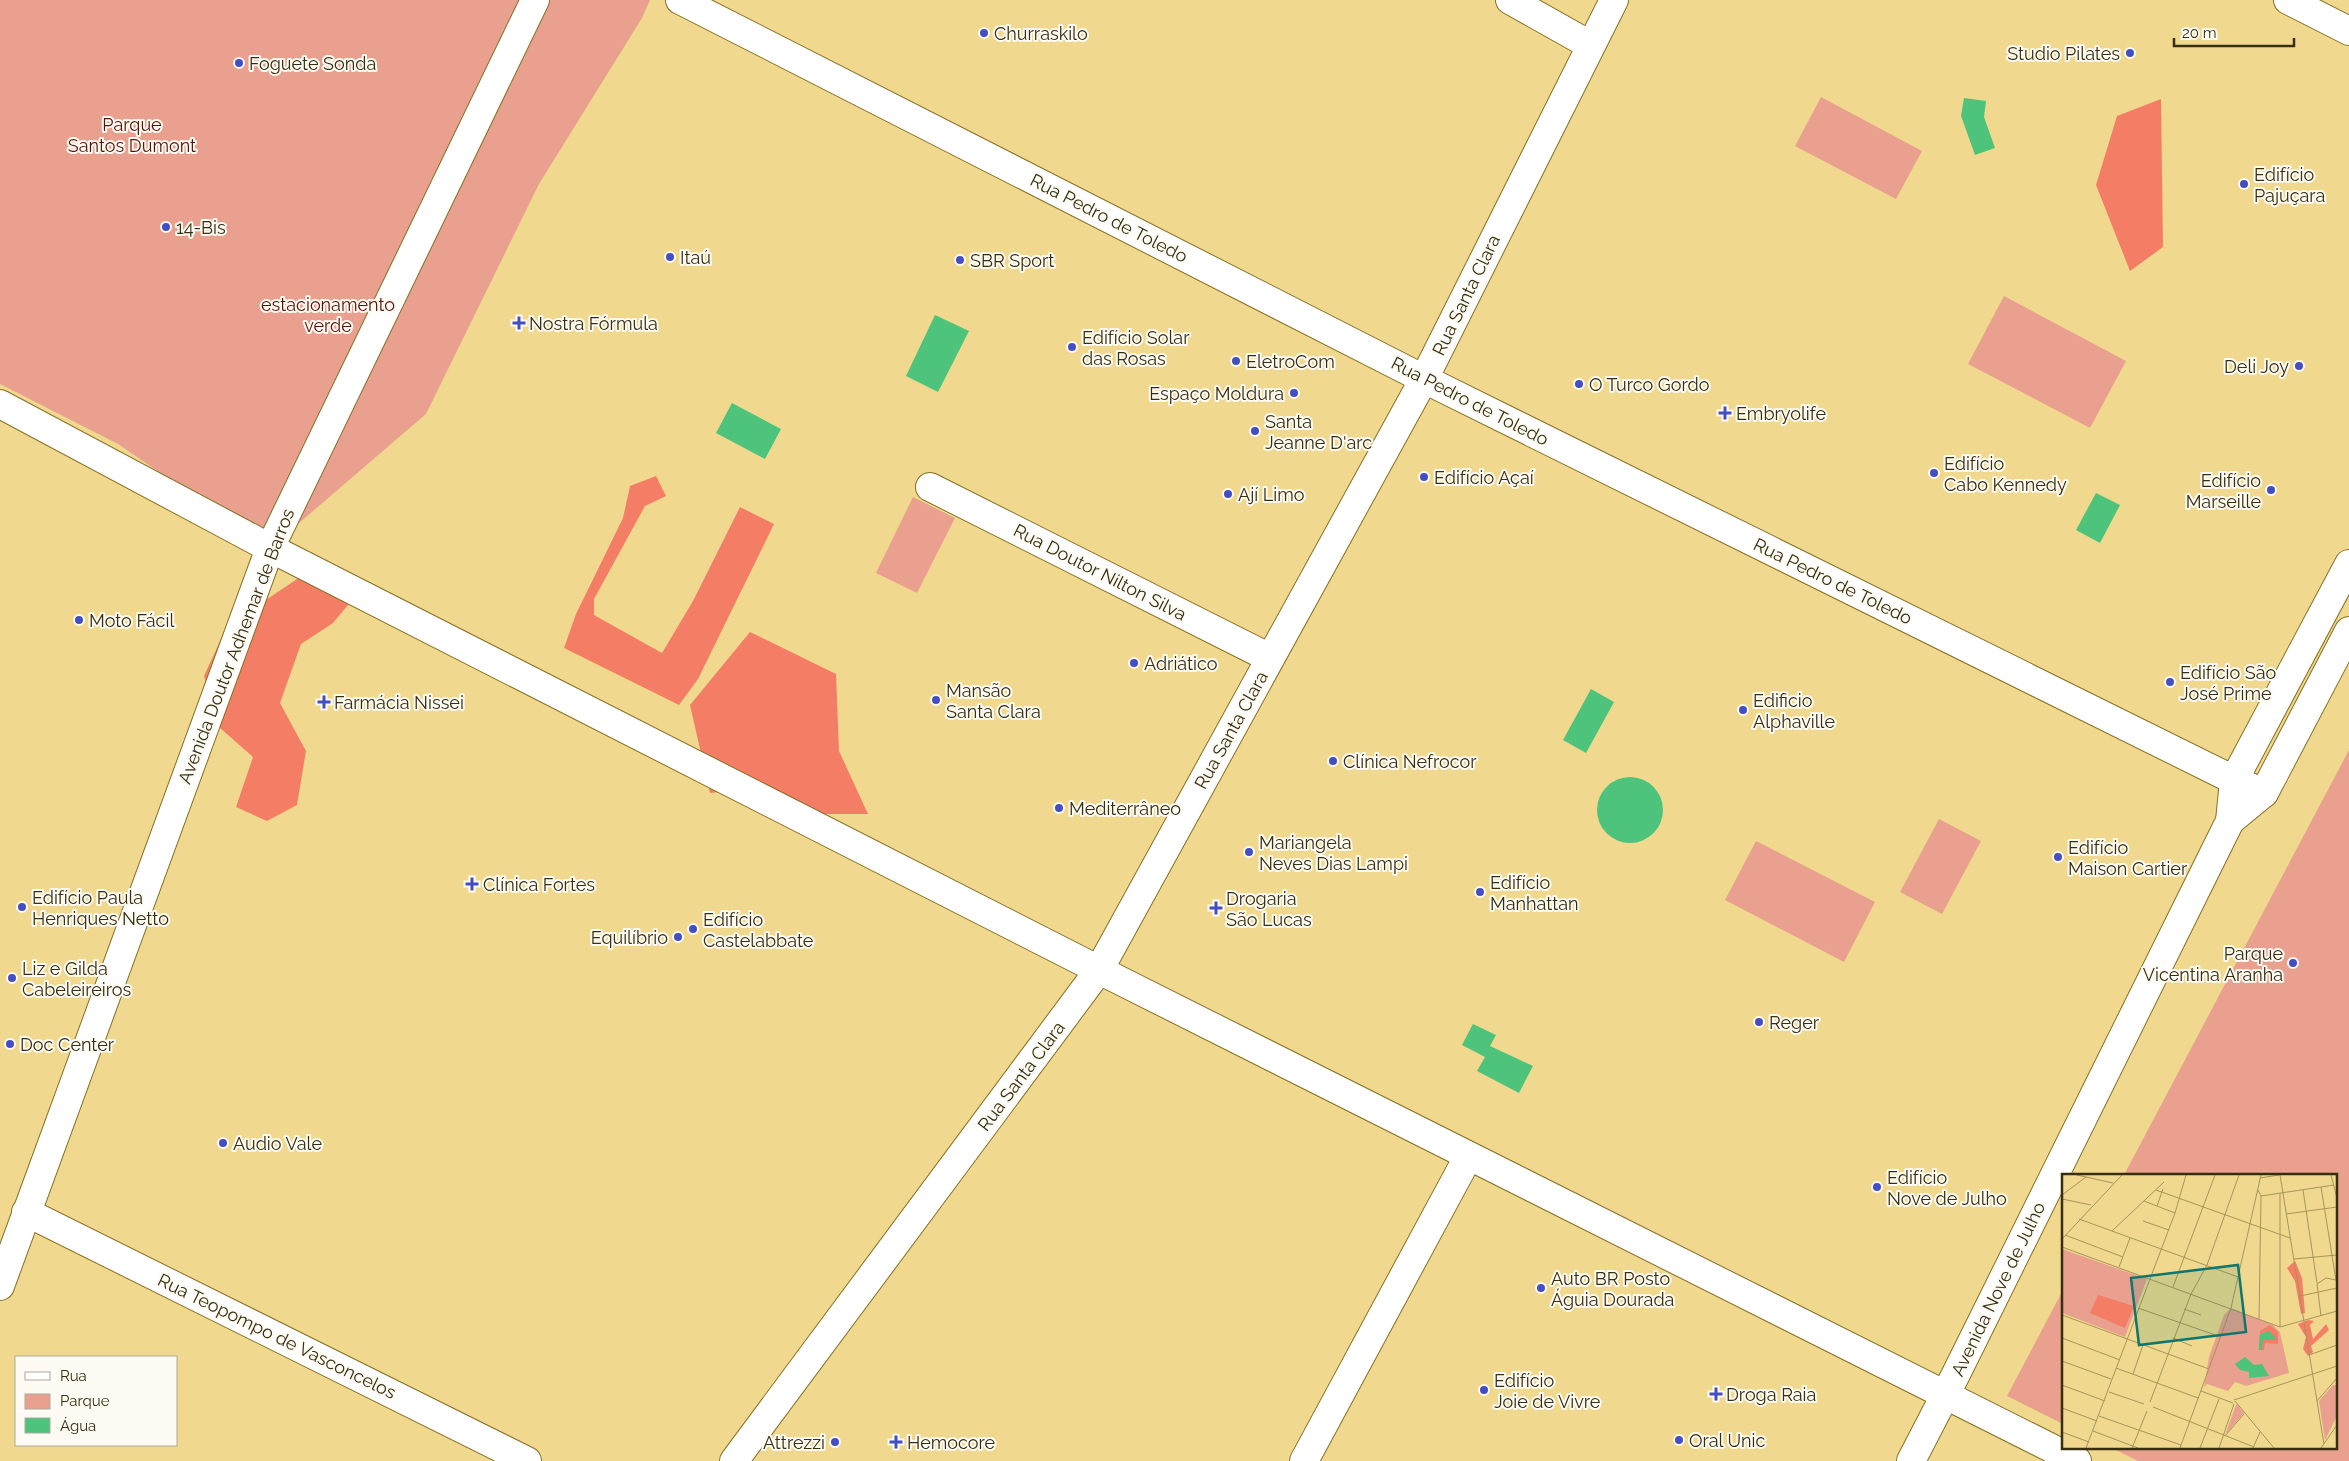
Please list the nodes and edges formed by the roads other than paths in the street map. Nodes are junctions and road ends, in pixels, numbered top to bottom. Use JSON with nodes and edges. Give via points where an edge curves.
{"nodes":[{"id":1,"x":535,"y":0,"type":"edge"},
{"id":2,"x":680,"y":0,"type":"edge"},
{"id":3,"x":1510,"y":0,"type":"edge"},
{"id":4,"x":1614,"y":0,"type":"edge"},
{"id":5,"x":2288,"y":0,"type":"edge"},
{"id":6,"x":2349,"y":31,"type":"edge"},
{"id":7,"x":1590,"y":45,"type":"junction"},
{"id":8,"x":1424,"y":378,"type":"junction"},
{"id":9,"x":0,"y":404,"type":"edge"},
{"id":10,"x":930,"y":486,"type":"dead end"},
{"id":11,"x":270,"y":548,"type":"junction"},
{"id":12,"x":2349,"y":564,"type":"edge"},
{"id":13,"x":2349,"y":631,"type":"edge"},
{"id":14,"x":1270,"y":658,"type":"junction"},
{"id":15,"x":2234,"y":780,"type":"junction"},
{"id":16,"x":2264,"y":794,"type":"junction"},
{"id":17,"x":2230,"y":821,"type":"junction"},
{"id":18,"x":1098,"y":970,"type":"junction"},
{"id":19,"x":1468,"y":1157,"type":"junction"},
{"id":20,"x":26,"y":1212,"type":"junction"},
{"id":21,"x":0,"y":1286,"type":"edge"},
{"id":22,"x":1946,"y":1394,"type":"junction"},
{"id":23,"x":527,"y":1461,"type":"edge"},
{"id":24,"x":734,"y":1461,"type":"edge"},
{"id":25,"x":1304,"y":1461,"type":"edge"},
{"id":26,"x":1910,"y":1461,"type":"edge"},
{"id":27,"x":2076,"y":1461,"type":"edge"}],
"edges":[{"from":1,"to":11,"type":"street","name":"Avenida Doutor Adhemar de Barros"},
{"from":2,"to":8,"type":"street","name":"Rua Pedro de Toledo"},
{"from":3,"to":7,"type":"street"},
{"from":4,"to":7,"type":"street","name":"Rua Santa Clara"},
{"from":5,"to":6,"type":"street"},
{"from":7,"to":8,"type":"street","name":"Rua Santa Clara"},
{"from":8,"to":14,"type":"street","name":"Rua Santa Clara"},
{"from":8,"to":15,"type":"street","name":"Rua Pedro de Toledo"},
{"from":9,"to":11,"type":"street"},
{"from":10,"to":14,"type":"street","name":"Rua Doutor Nilton Silva"},
{"from":11,"to":18,"type":"street"},
{"from":11,"to":20,"type":"street","name":"Avenida Doutor Adhemar de Barros"},
{"from":12,"to":15,"type":"street","name":"Avenida Nove de Julho"},
{"from":13,"to":16,"type":"street","name":"Avenida Nove de Julho"},
{"from":14,"to":18,"type":"street","name":"Rua Santa Clara"},
{"from":15,"to":16,"type":"street","name":"Rua Pedro de Toledo"},
{"from":15,"to":17,"type":"street","name":"Avenida Nove de Julho"},
{"from":16,"to":17,"type":"street","name":"Avenida Nove de Julho"},
{"from":17,"to":22,"type":"street","name":"Avenida Nove de Julho"},
{"from":18,"to":19,"type":"street"},
{"from":18,"to":24,"type":"street","name":"Rua Santa Clara"},
{"from":19,"to":22,"type":"street"},
{"from":19,"to":25,"type":"street"},
{"from":20,"to":21,"type":"street","name":"Avenida Doutor Adhemar de Barros"},
{"from":20,"to":23,"type":"street","name":"Rua Teopompo de Vasconcelos"},
{"from":22,"to":26,"type":"street","name":"Avenida Nove de Julho"},
{"from":22,"to":27,"type":"street"}]}
